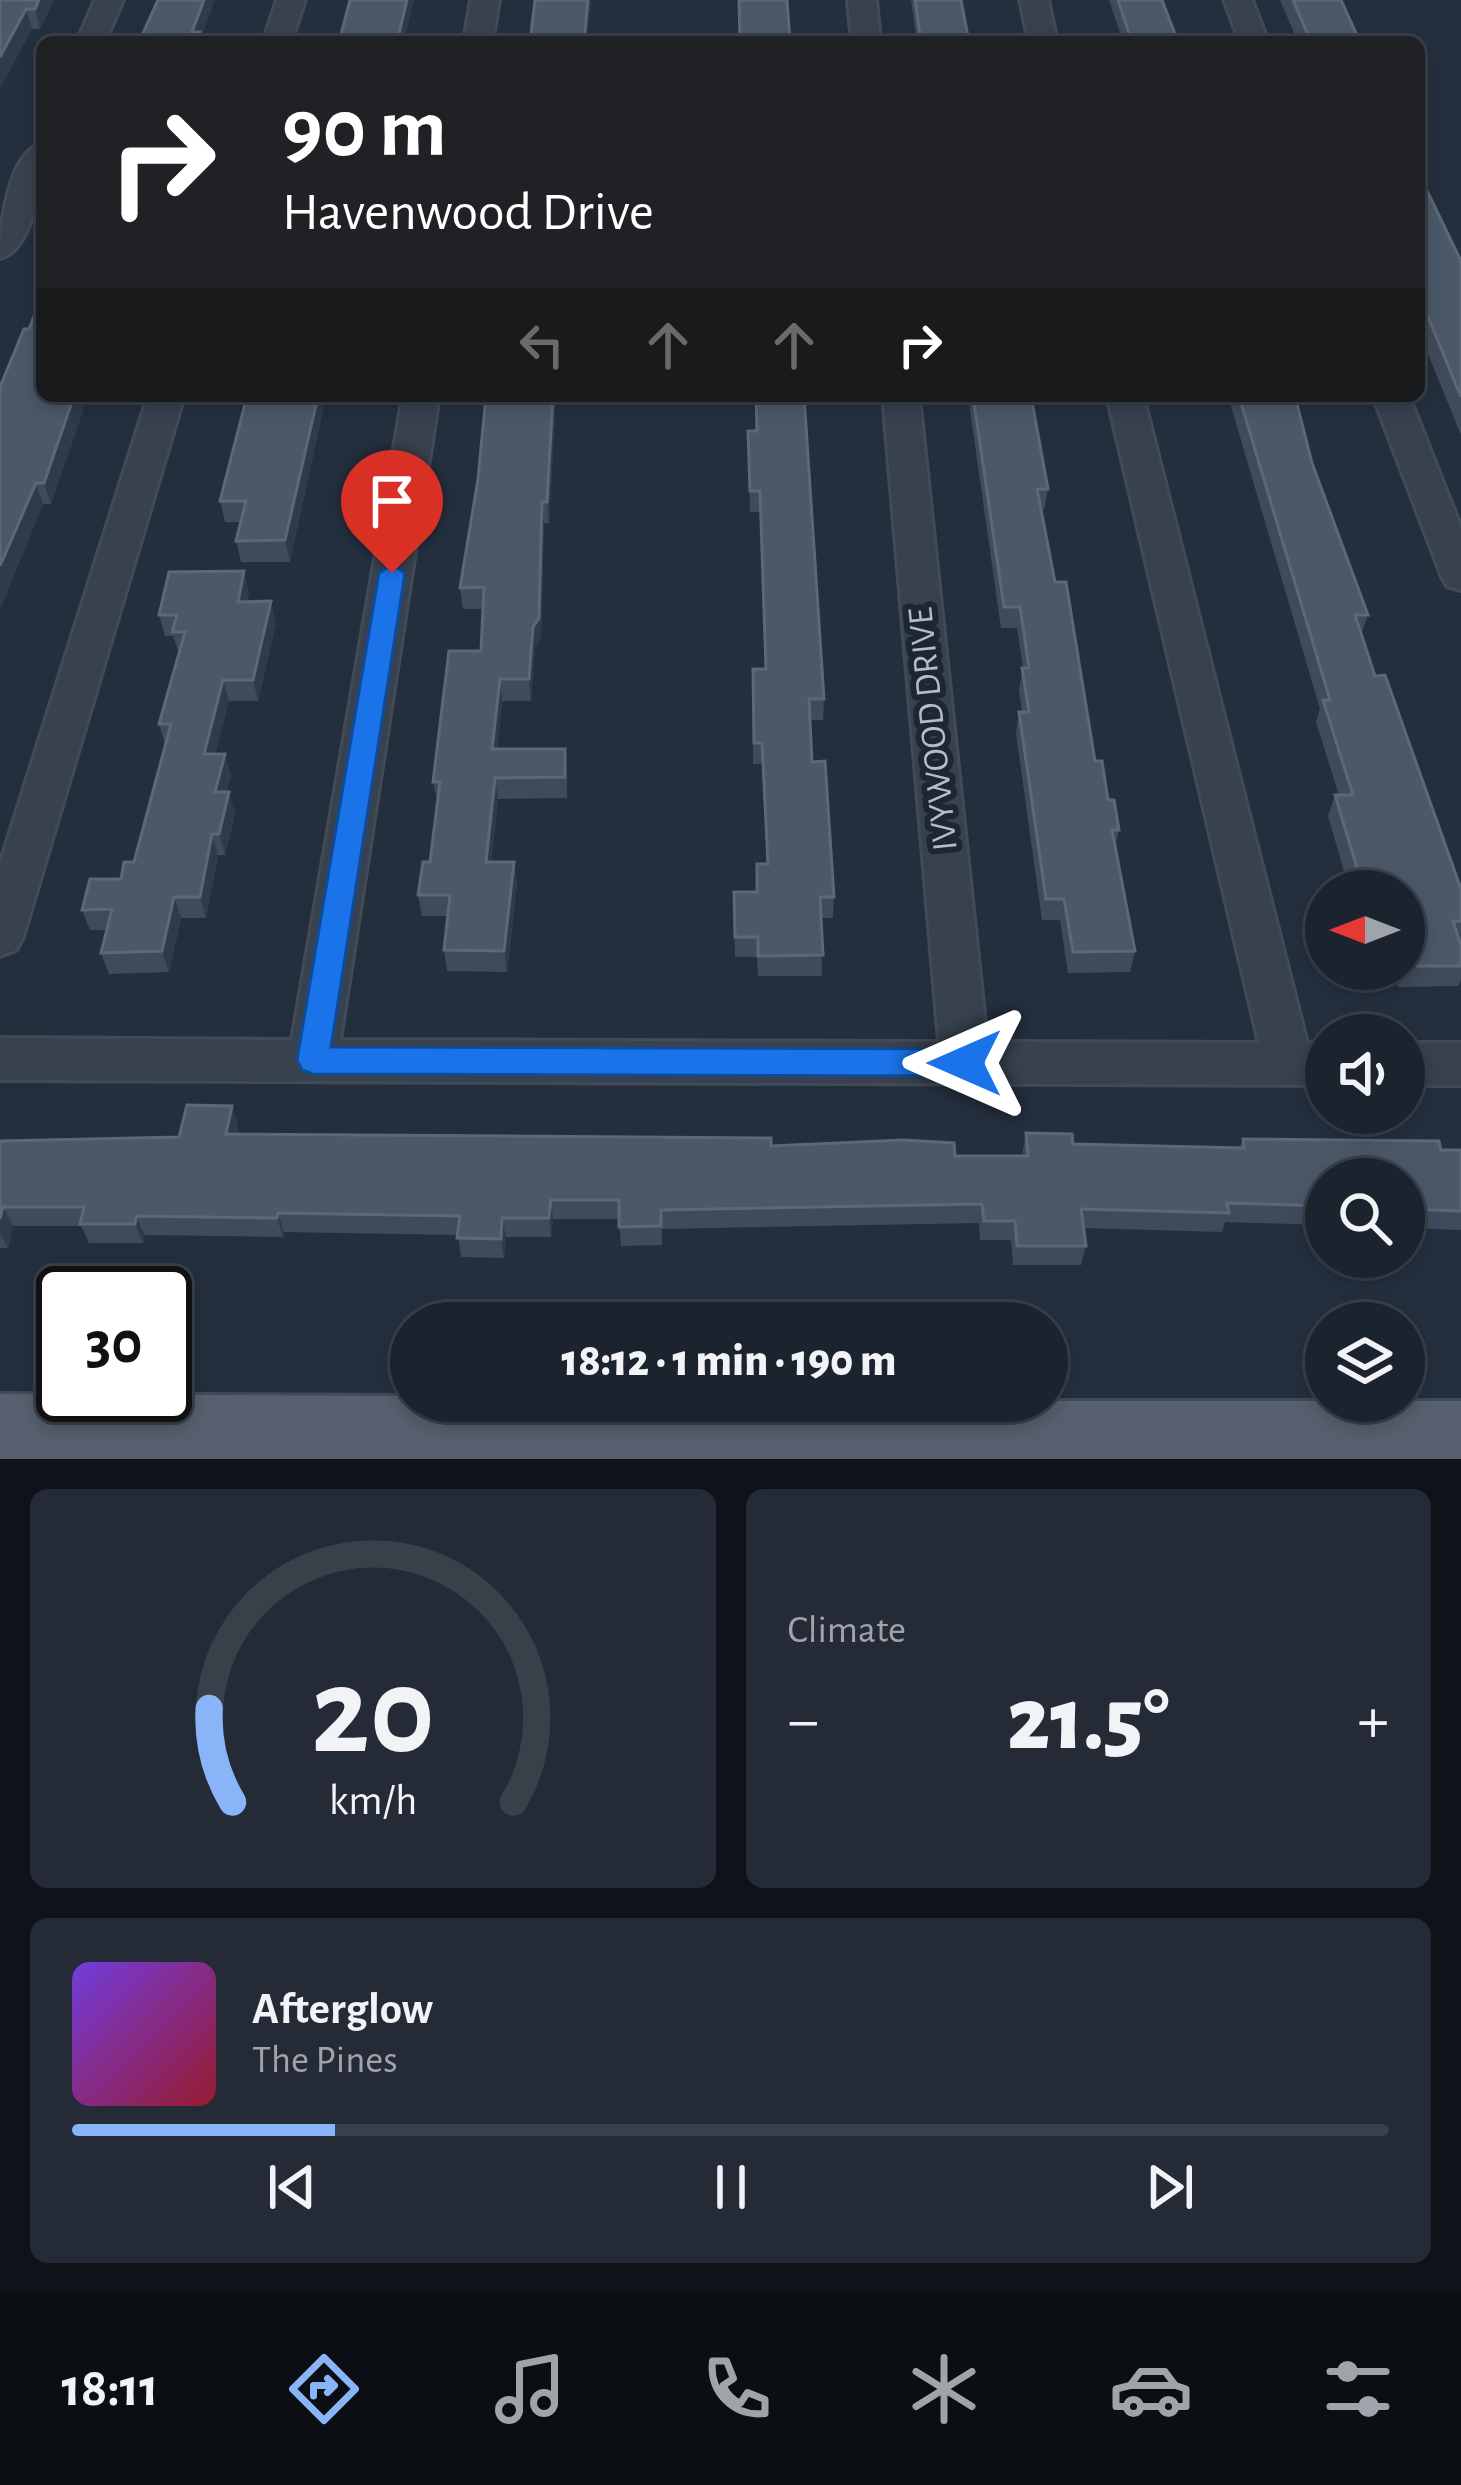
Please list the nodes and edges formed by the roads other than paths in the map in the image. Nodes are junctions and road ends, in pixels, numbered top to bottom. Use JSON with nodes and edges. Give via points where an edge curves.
{"nodes":[{"id":1,"x":110,"y":0,"type":"edge"},
{"id":2,"x":291,"y":0,"type":"edge"},
{"id":3,"x":485,"y":0,"type":"edge"},
{"id":4,"x":862,"y":0,"type":"edge"},
{"id":5,"x":1034,"y":0,"type":"edge"},
{"id":6,"x":1238,"y":0,"type":"edge"},
{"id":7,"x":94,"y":36,"type":"edge"},
{"id":8,"x":279,"y":36,"type":"edge"},
{"id":9,"x":479,"y":36,"type":"edge"},
{"id":10,"x":865,"y":36,"type":"edge"},
{"id":11,"x":1042,"y":36,"type":"edge"},
{"id":12,"x":1252,"y":36,"type":"edge"},
{"id":13,"x":36,"y":167,"type":"edge"},
{"id":14,"x":0,"y":248,"type":"edge"},
{"id":15,"x":164,"y":402,"type":"edge"},
{"id":16,"x":420,"y":402,"type":"edge"},
{"id":17,"x":902,"y":402,"type":"edge"},
{"id":18,"x":1127,"y":402,"type":"edge"},
{"id":19,"x":1393,"y":402,"type":"edge"},
{"id":20,"x":1461,"y":577,"type":"edge"},
{"id":21,"x":0,"y":937,"type":"edge"},
{"id":22,"x":1305,"y":1057,"type":"edge"},
{"id":23,"x":0,"y":1059,"type":"edge"},
{"id":24,"x":313,"y":1060,"type":"junction"},
{"id":25,"x":965,"y":1063,"type":"junction"},
{"id":26,"x":1305,"y":1064,"type":"edge"},
{"id":27,"x":1425,"y":1064,"type":"edge"},
{"id":28,"x":1461,"y":1064,"type":"edge"},
{"id":29,"x":0,"y":1429,"type":"edge"},
{"id":30,"x":1461,"y":1436,"type":"edge"},
{"id":31,"x":1128,"y":1447,"type":"edge"}],
"edges":[{"from":1,"to":7,"type":"street"},
{"from":2,"to":8,"type":"street"},
{"from":3,"to":9,"type":"street"},
{"from":4,"to":10,"type":"street"},
{"from":5,"to":11,"type":"street"},
{"from":6,"to":12,"type":"street"},
{"from":13,"to":14,"type":"street"},
{"from":15,"to":21,"type":"street"},
{"from":16,"to":24,"type":"street"},
{"from":17,"to":25,"type":"street","name":"IVYWOOD DRIVE"},
{"from":18,"to":22,"type":"street"},
{"from":19,"to":20,"type":"street"},
{"from":23,"to":24,"type":"street"},
{"from":24,"to":25,"type":"street"},
{"from":25,"to":26,"type":"street"},
{"from":27,"to":28,"type":"street"},
{"from":29,"to":31,"type":"main road"},
{"from":30,"to":31,"type":"main road"}]}
